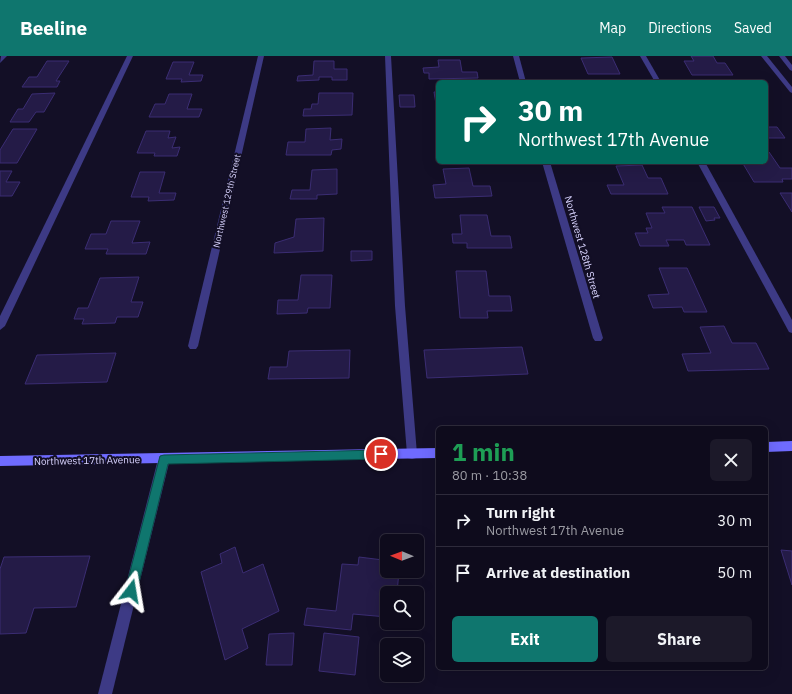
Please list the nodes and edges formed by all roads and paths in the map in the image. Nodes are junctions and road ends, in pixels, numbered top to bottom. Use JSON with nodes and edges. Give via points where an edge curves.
{"nodes":[{"id":1,"x":4,"y":56,"type":"edge"},
{"id":2,"x":130,"y":56,"type":"edge"},
{"id":3,"x":261,"y":56,"type":"edge"},
{"id":4,"x":388,"y":56,"type":"edge"},
{"id":5,"x":516,"y":56,"type":"edge"},
{"id":6,"x":643,"y":56,"type":"edge"},
{"id":7,"x":764,"y":56,"type":"edge"},
{"id":8,"x":782,"y":56,"type":"edge"},
{"id":9,"x":0,"y":62,"type":"edge"},
{"id":10,"x":792,"y":69,"type":"edge"},
{"id":11,"x":522,"y":80,"type":"edge"},
{"id":12,"x":657,"y":80,"type":"edge"},
{"id":13,"x":792,"y":91,"type":"edge"},
{"id":14,"x":547,"y":164,"type":"edge"},
{"id":15,"x":702,"y":164,"type":"edge"},
{"id":16,"x":0,"y":326,"type":"edge"},
{"id":17,"x":792,"y":329,"type":"edge"},
{"id":18,"x":598,"y":338,"type":"dead end"},
{"id":19,"x":193,"y":346,"type":"dead end"},
{"id":20,"x":792,"y":446,"type":"edge"},
{"id":21,"x":768,"y":447,"type":"edge"},
{"id":22,"x":436,"y":453,"type":"edge"},
{"id":23,"x":412,"y":454,"type":"junction"},
{"id":24,"x":164,"y":459,"type":"junction"},
{"id":25,"x":0,"y":461,"type":"edge"},
{"id":26,"x":105,"y":694,"type":"edge"}],
"edges":[{"from":1,"to":9,"type":"street"},
{"from":2,"to":16,"type":"street"},
{"from":3,"to":19,"type":"street","name":"Northwest 129th Street"},
{"from":4,"to":23,"type":"street","via":[[400,306]]},
{"from":5,"to":11,"type":"street"},
{"from":6,"to":12,"type":"street"},
{"from":7,"to":13,"type":"street"},
{"from":8,"to":10,"type":"street"},
{"from":14,"to":18,"type":"street","name":"Northwest 128th Street"},
{"from":15,"to":17,"type":"street"},
{"from":20,"to":21,"type":"main road"},
{"from":22,"to":23,"type":"main road","name":"Northwest 17th Avenue"},
{"from":23,"to":24,"type":"main road","name":"Northwest 17th Avenue"},
{"from":24,"to":25,"type":"main road","name":"Northwest 17th Avenue"},
{"from":24,"to":26,"type":"street"}]}
